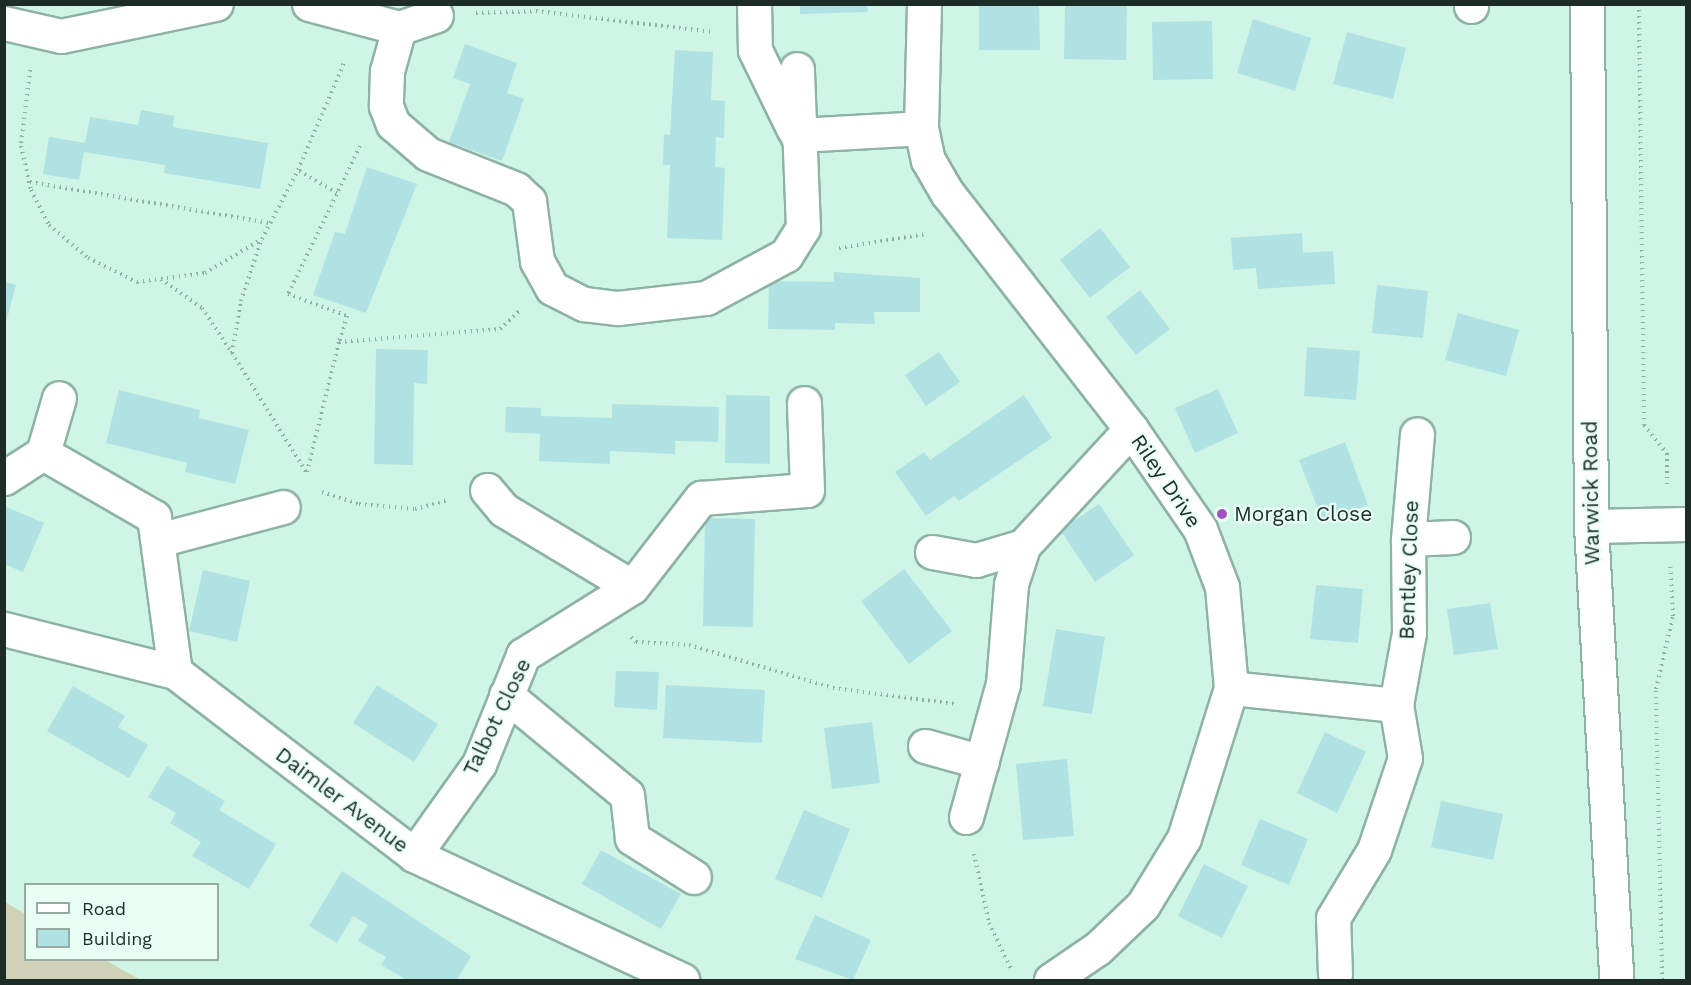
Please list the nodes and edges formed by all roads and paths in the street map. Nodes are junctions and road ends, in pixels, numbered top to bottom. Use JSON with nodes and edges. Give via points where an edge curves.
{"nodes":[{"id":1,"x":216,"y":4,"type":"edge"},
{"id":2,"x":309,"y":4,"type":"edge"},
{"id":3,"x":754,"y":4,"type":"edge"},
{"id":4,"x":924,"y":4,"type":"edge"},
{"id":5,"x":1587,"y":4,"type":"edge"},
{"id":6,"x":436,"y":15,"type":"joint"},
{"id":7,"x":362,"y":18,"type":"junction"},
{"id":8,"x":4,"y":23,"type":"edge"},
{"id":9,"x":399,"y":28,"type":"junction"},
{"id":10,"x":38,"y":31,"type":"junction"},
{"id":11,"x":724,"y":40,"type":"dead end"},
{"id":12,"x":797,"y":69,"type":"dead end"},
{"id":13,"x":393,"y":124,"type":"junction"},
{"id":14,"x":921,"y":129,"type":"junction"},
{"id":15,"x":797,"y":135,"type":"junction"},
{"id":16,"x":298,"y":170,"type":"junction"},
{"id":17,"x":30,"y":182,"type":"junction"},
{"id":18,"x":337,"y":193,"type":"junction"},
{"id":19,"x":270,"y":223,"type":"junction"},
{"id":20,"x":973,"y":227,"type":"junction"},
{"id":21,"x":262,"y":239,"type":"junction"},
{"id":22,"x":782,"y":257,"type":"junction"},
{"id":23,"x":160,"y":279,"type":"junction"},
{"id":24,"x":549,"y":283,"type":"junction"},
{"id":25,"x":339,"y":342,"type":"junction"},
{"id":26,"x":232,"y":353,"type":"junction"},
{"id":27,"x":59,"y":398,"type":"dead end"},
{"id":28,"x":804,"y":403,"type":"dead end"},
{"id":29,"x":1131,"y":429,"type":"junction"},
{"id":30,"x":1417,"y":434,"type":"dead end"},
{"id":31,"x":43,"y":453,"type":"junction"},
{"id":32,"x":307,"y":474,"type":"junction"},
{"id":33,"x":4,"y":478,"type":"edge"},
{"id":34,"x":313,"y":481,"type":"dead end"},
{"id":35,"x":318,"y":488,"type":"dead end"},
{"id":36,"x":487,"y":490,"type":"joint"},
{"id":37,"x":283,"y":507,"type":"dead end"},
{"id":38,"x":1686,"y":524,"type":"edge"},
{"id":39,"x":1591,"y":526,"type":"junction"},
{"id":40,"x":1453,"y":537,"type":"dead end"},
{"id":41,"x":1408,"y":539,"type":"junction"},
{"id":42,"x":158,"y":540,"type":"junction"},
{"id":43,"x":1023,"y":546,"type":"junction"},
{"id":44,"x":932,"y":552,"type":"dead end"},
{"id":45,"x":632,"y":587,"type":"junction"},
{"id":46,"x":601,"y":606,"type":"junction"},
{"id":47,"x":4,"y":629,"type":"edge"},
{"id":48,"x":175,"y":672,"type":"junction"},
{"id":49,"x":1231,"y":688,"type":"junction"},
{"id":50,"x":506,"y":695,"type":"junction"},
{"id":51,"x":1396,"y":705,"type":"junction"},
{"id":52,"x":996,"y":711,"type":"junction"},
{"id":53,"x":925,"y":746,"type":"dead end"},
{"id":54,"x":982,"y":762,"type":"junction"},
{"id":55,"x":966,"y":817,"type":"joint"},
{"id":56,"x":414,"y":855,"type":"junction"},
{"id":57,"x":694,"y":877,"type":"dead end"},
{"id":58,"x":1335,"y":974,"type":"dead end"},
{"id":59,"x":682,"y":981,"type":"edge"},
{"id":60,"x":1016,"y":981,"type":"edge"},
{"id":61,"x":1051,"y":981,"type":"edge"},
{"id":62,"x":1616,"y":981,"type":"edge"}],
"edges":[{"from":1,"to":10,"type":"street","via":[[61,36]]},
{"from":2,"to":7,"type":"street"},
{"from":3,"to":15,"type":"street","via":[[755,50]]},
{"from":4,"to":14,"type":"street","name":"Riley Drive"},
{"from":5,"to":39,"type":"street","name":"Warwick Road"},
{"from":6,"to":9,"type":"street"},
{"from":6,"to":11,"type":"path","via":[[537,11],[717,33]]},
{"from":7,"to":9,"type":"street"},
{"from":7,"to":16,"type":"path"},
{"from":8,"to":10,"type":"street"},
{"from":9,"to":13,"type":"street","via":[[387,71],[386,106]]},
{"from":10,"to":17,"type":"path","via":[[21,146]]},
{"from":12,"to":15,"type":"street"},
{"from":13,"to":18,"type":"path","via":[[363,141]]},
{"from":13,"to":24,"type":"street","via":[[428,154],[494,176],[529,201],[537,261]]},
{"from":14,"to":15,"type":"street"},
{"from":14,"to":20,"type":"street","name":"Riley Drive","via":[[928,160]]},
{"from":15,"to":22,"type":"street","via":[[803,228]]},
{"from":16,"to":18,"type":"path"},
{"from":16,"to":19,"type":"path"},
{"from":17,"to":19,"type":"path"},
{"from":17,"to":23,"type":"path","via":[[49,225],[88,258],[137,282]]},
{"from":18,"to":25,"type":"path","via":[[288,294],[347,316]]},
{"from":19,"to":21,"type":"path"},
{"from":20,"to":22,"type":"path"},
{"from":20,"to":29,"type":"street","name":"Riley Drive"},
{"from":21,"to":23,"type":"path","via":[[205,273]]},
{"from":21,"to":26,"type":"path","via":[[241,301]]},
{"from":22,"to":24,"type":"street","via":[[706,298],[650,307],[584,304]]},
{"from":23,"to":26,"type":"path","via":[[202,308]]},
{"from":24,"to":25,"type":"path","via":[[500,329]]},
{"from":25,"to":32,"type":"path"},
{"from":26,"to":32,"type":"path"},
{"from":27,"to":31,"type":"street"},
{"from":28,"to":45,"type":"street","name":"Talbot Close","via":[[807,490],[701,498]]},
{"from":29,"to":43,"type":"street"},
{"from":29,"to":49,"type":"street","name":"Riley Drive","via":[[1200,529],[1222,587]]},
{"from":30,"to":41,"type":"street","name":"Bentley Close"},
{"from":31,"to":33,"type":"street"},
{"from":31,"to":42,"type":"street","via":[[154,517]]},
{"from":32,"to":34,"type":"path"},
{"from":35,"to":36,"type":"path","via":[[324,495],[359,504],[415,509]]},
{"from":36,"to":45,"type":"street","via":[[504,510]]},
{"from":37,"to":42,"type":"street"},
{"from":38,"to":39,"type":"street"},
{"from":39,"to":62,"type":"street","name":"Warwick Road"},
{"from":40,"to":41,"type":"street"},
{"from":41,"to":51,"type":"street","name":"Bentley Close","via":[[1409,633]]},
{"from":42,"to":48,"type":"street"},
{"from":43,"to":44,"type":"street","via":[[975,560]]},
{"from":43,"to":52,"type":"street","via":[[1011,584]]},
{"from":45,"to":46,"type":"street","name":"Talbot Close"},
{"from":46,"to":50,"type":"street","name":"Talbot Close","via":[[523,655]]},
{"from":46,"to":52,"type":"path","via":[[636,642],[689,645],[879,698]]},
{"from":47,"to":48,"type":"street","name":"Daimler Avenue"},
{"from":48,"to":56,"type":"street","name":"Daimler Avenue"},
{"from":49,"to":51,"type":"street"},
{"from":49,"to":61,"type":"street","name":"Riley Drive","via":[[1184,838],[1149,896],[1098,948]]},
{"from":50,"to":56,"type":"street","name":"Talbot Close","via":[[479,764]]},
{"from":50,"to":57,"type":"street","via":[[627,795],[632,838]]},
{"from":51,"to":58,"type":"street","name":"Bentley Close","via":[[1405,758],[1374,850],[1334,918]]},
{"from":52,"to":54,"type":"street"},
{"from":53,"to":54,"type":"street"},
{"from":54,"to":55,"type":"street"},
{"from":55,"to":60,"type":"path","via":[[989,923]]},
{"from":56,"to":59,"type":"street","name":"Daimler Avenue"}]}
